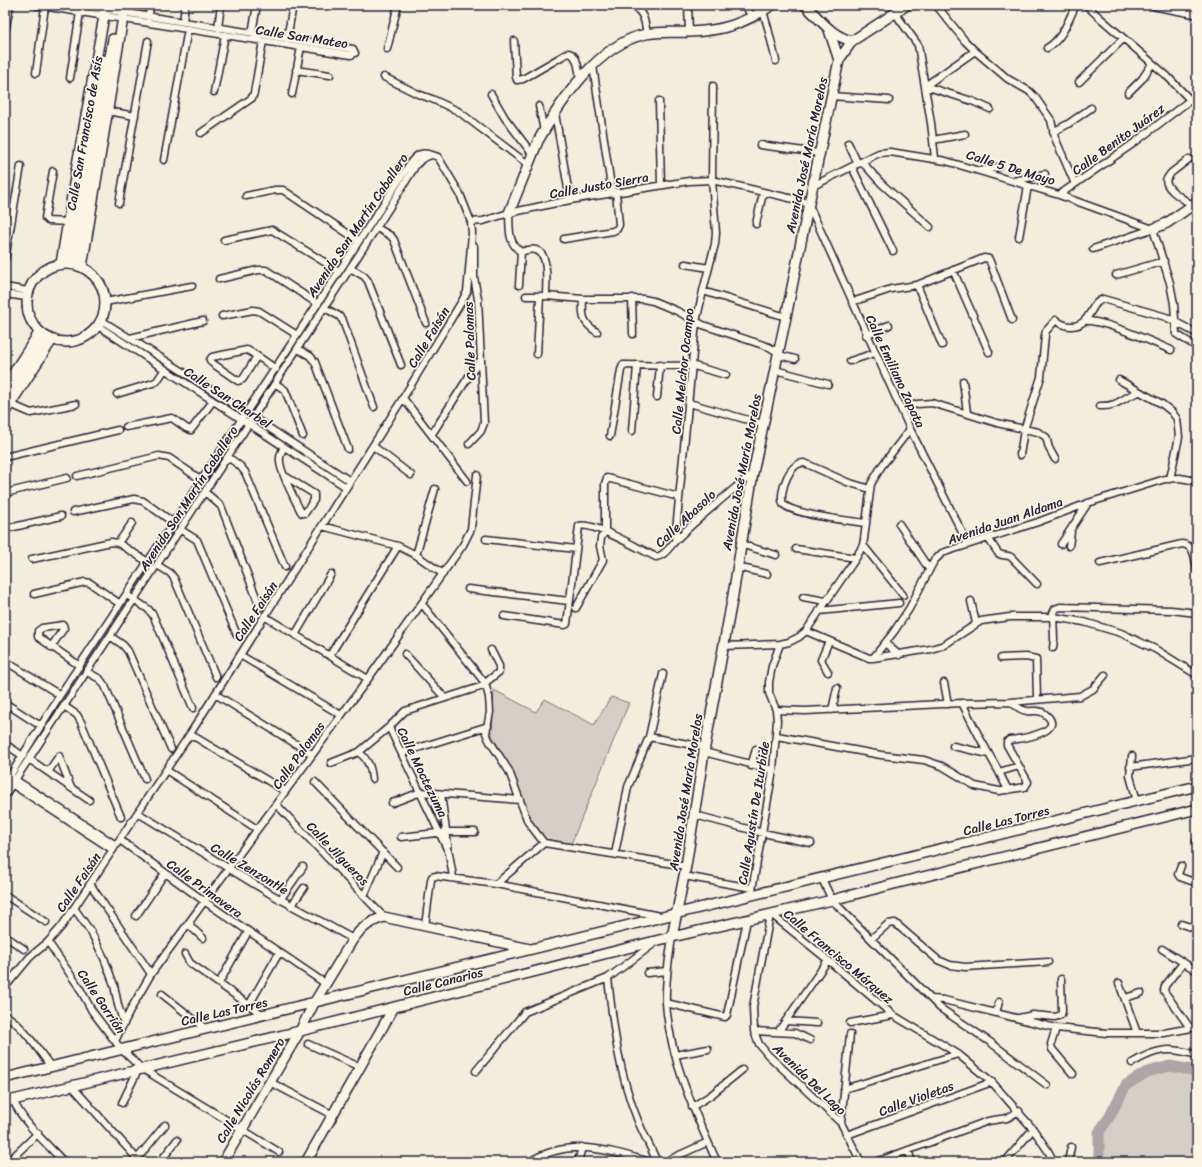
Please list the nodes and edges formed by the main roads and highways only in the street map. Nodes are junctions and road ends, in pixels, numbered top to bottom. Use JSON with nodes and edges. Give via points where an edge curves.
{"nodes":[{"id":1,"x":772,"y":5,"type":"edge"},
{"id":2,"x":805,"y":5,"type":"edge"},
{"id":3,"x":907,"y":5,"type":"edge"},
{"id":4,"x":1155,"y":5,"type":"edge"},
{"id":5,"x":114,"y":11,"type":"edge"},
{"id":6,"x":1197,"y":13,"type":"edge"},
{"id":7,"x":829,"y":30,"type":"junction"},
{"id":8,"x":852,"y":41,"type":"junction"},
{"id":9,"x":839,"y":60,"type":"junction"},
{"id":10,"x":1195,"y":204,"type":"edge"},
{"id":11,"x":509,"y":212,"type":"road end"},
{"id":12,"x":1153,"y":229,"type":"road end"},
{"id":13,"x":72,"y":265,"type":"junction"},
{"id":14,"x":43,"y":335,"type":"junction"},
{"id":15,"x":5,"y":375,"type":"edge"},
{"id":16,"x":5,"y":386,"type":"edge"},
{"id":17,"x":8,"y":401,"type":"edge"},
{"id":18,"x":5,"y":412,"type":"edge"},
{"id":19,"x":1197,"y":786,"type":"edge"},
{"id":20,"x":1197,"y":809,"type":"edge"},
{"id":21,"x":752,"y":892,"type":"joint"},
{"id":22,"x":677,"y":914,"type":"junction"},
{"id":23,"x":672,"y":937,"type":"junction"},
{"id":24,"x":532,"y":950,"type":"junction"},
{"id":25,"x":403,"y":981,"type":"joint"},
{"id":26,"x":314,"y":1003,"type":"junction"},
{"id":27,"x":394,"y":1006,"type":"junction"},
{"id":28,"x":300,"y":1031,"type":"junction"},
{"id":29,"x":5,"y":1078,"type":"edge"},
{"id":30,"x":7,"y":1101,"type":"edge"},
{"id":31,"x":223,"y":1162,"type":"edge"},
{"id":32,"x":306,"y":1162,"type":"edge"}],
"edges":[{"from":1,"to":11,"type":"main road","via":[[752,17],[720,30],[647,34],[625,41],[610,52],[580,78],[544,131]]},
{"from":2,"to":7,"type":"main road"},
{"from":3,"to":8,"type":"main road"},
{"from":4,"to":6,"type":"main road"},
{"from":5,"to":13,"type":"main road","name":"Calle San Francisco de Asís"},
{"from":5,"to":13,"type":"main road","name":"Calle San Francisco de Asís","via":[[108,111]]},
{"from":5,"to":13,"type":"main road","name":"Calle San Francisco de Asís","via":[[77,165],[68,222]]},
{"from":7,"to":8,"type":"main road","via":[[844,40]]},
{"from":7,"to":9,"type":"main road"},
{"from":8,"to":9,"type":"main road","name":"Avenida José María Morelos"},
{"from":9,"to":22,"type":"main road","name":"Avenida José María Morelos","via":[[779,354],[762,424]]},
{"from":10,"to":12,"type":"main road","via":[[1167,224]]},
{"from":13,"to":14,"type":"main road","via":[[47,268],[35,278],[27,294],[27,314]]},
{"from":13,"to":14,"type":"main road","via":[[94,275],[102,288],[104,311],[99,323],[88,335],[77,341],[64,343]]},
{"from":14,"to":15,"type":"main road"},
{"from":14,"to":16,"type":"main road"},
{"from":14,"to":17,"type":"main road"},
{"from":17,"to":18,"type":"main road"},
{"from":19,"to":21,"type":"main road","name":"Calle Las Torres","via":[[822,879]]},
{"from":20,"to":23,"type":"main road","name":"Calle Canarios"},
{"from":21,"to":22,"type":"main road","name":"Calle Canarios"},
{"from":22,"to":23,"type":"main road","name":"Avenida José María Morelos"},
{"from":22,"to":24,"type":"main road","name":"Calle Canarios"},
{"from":23,"to":27,"type":"main road","name":"Calle Canarios"},
{"from":24,"to":25,"type":"main road","name":"Calle Canarios"},
{"from":24,"to":26,"type":"main road","via":[[384,918],[375,920],[359,931],[353,939]]},
{"from":25,"to":26,"type":"main road","name":"Calle Las Torres"},
{"from":26,"to":28,"type":"main road"},
{"from":26,"to":29,"type":"main road","name":"Calle Las Torres"},
{"from":27,"to":28,"type":"main road"},
{"from":27,"to":32,"type":"main road","name":"Calle Canarios"},
{"from":28,"to":30,"type":"main road"},
{"from":28,"to":31,"type":"main road","name":"Calle Nicolás Romero"}]}
